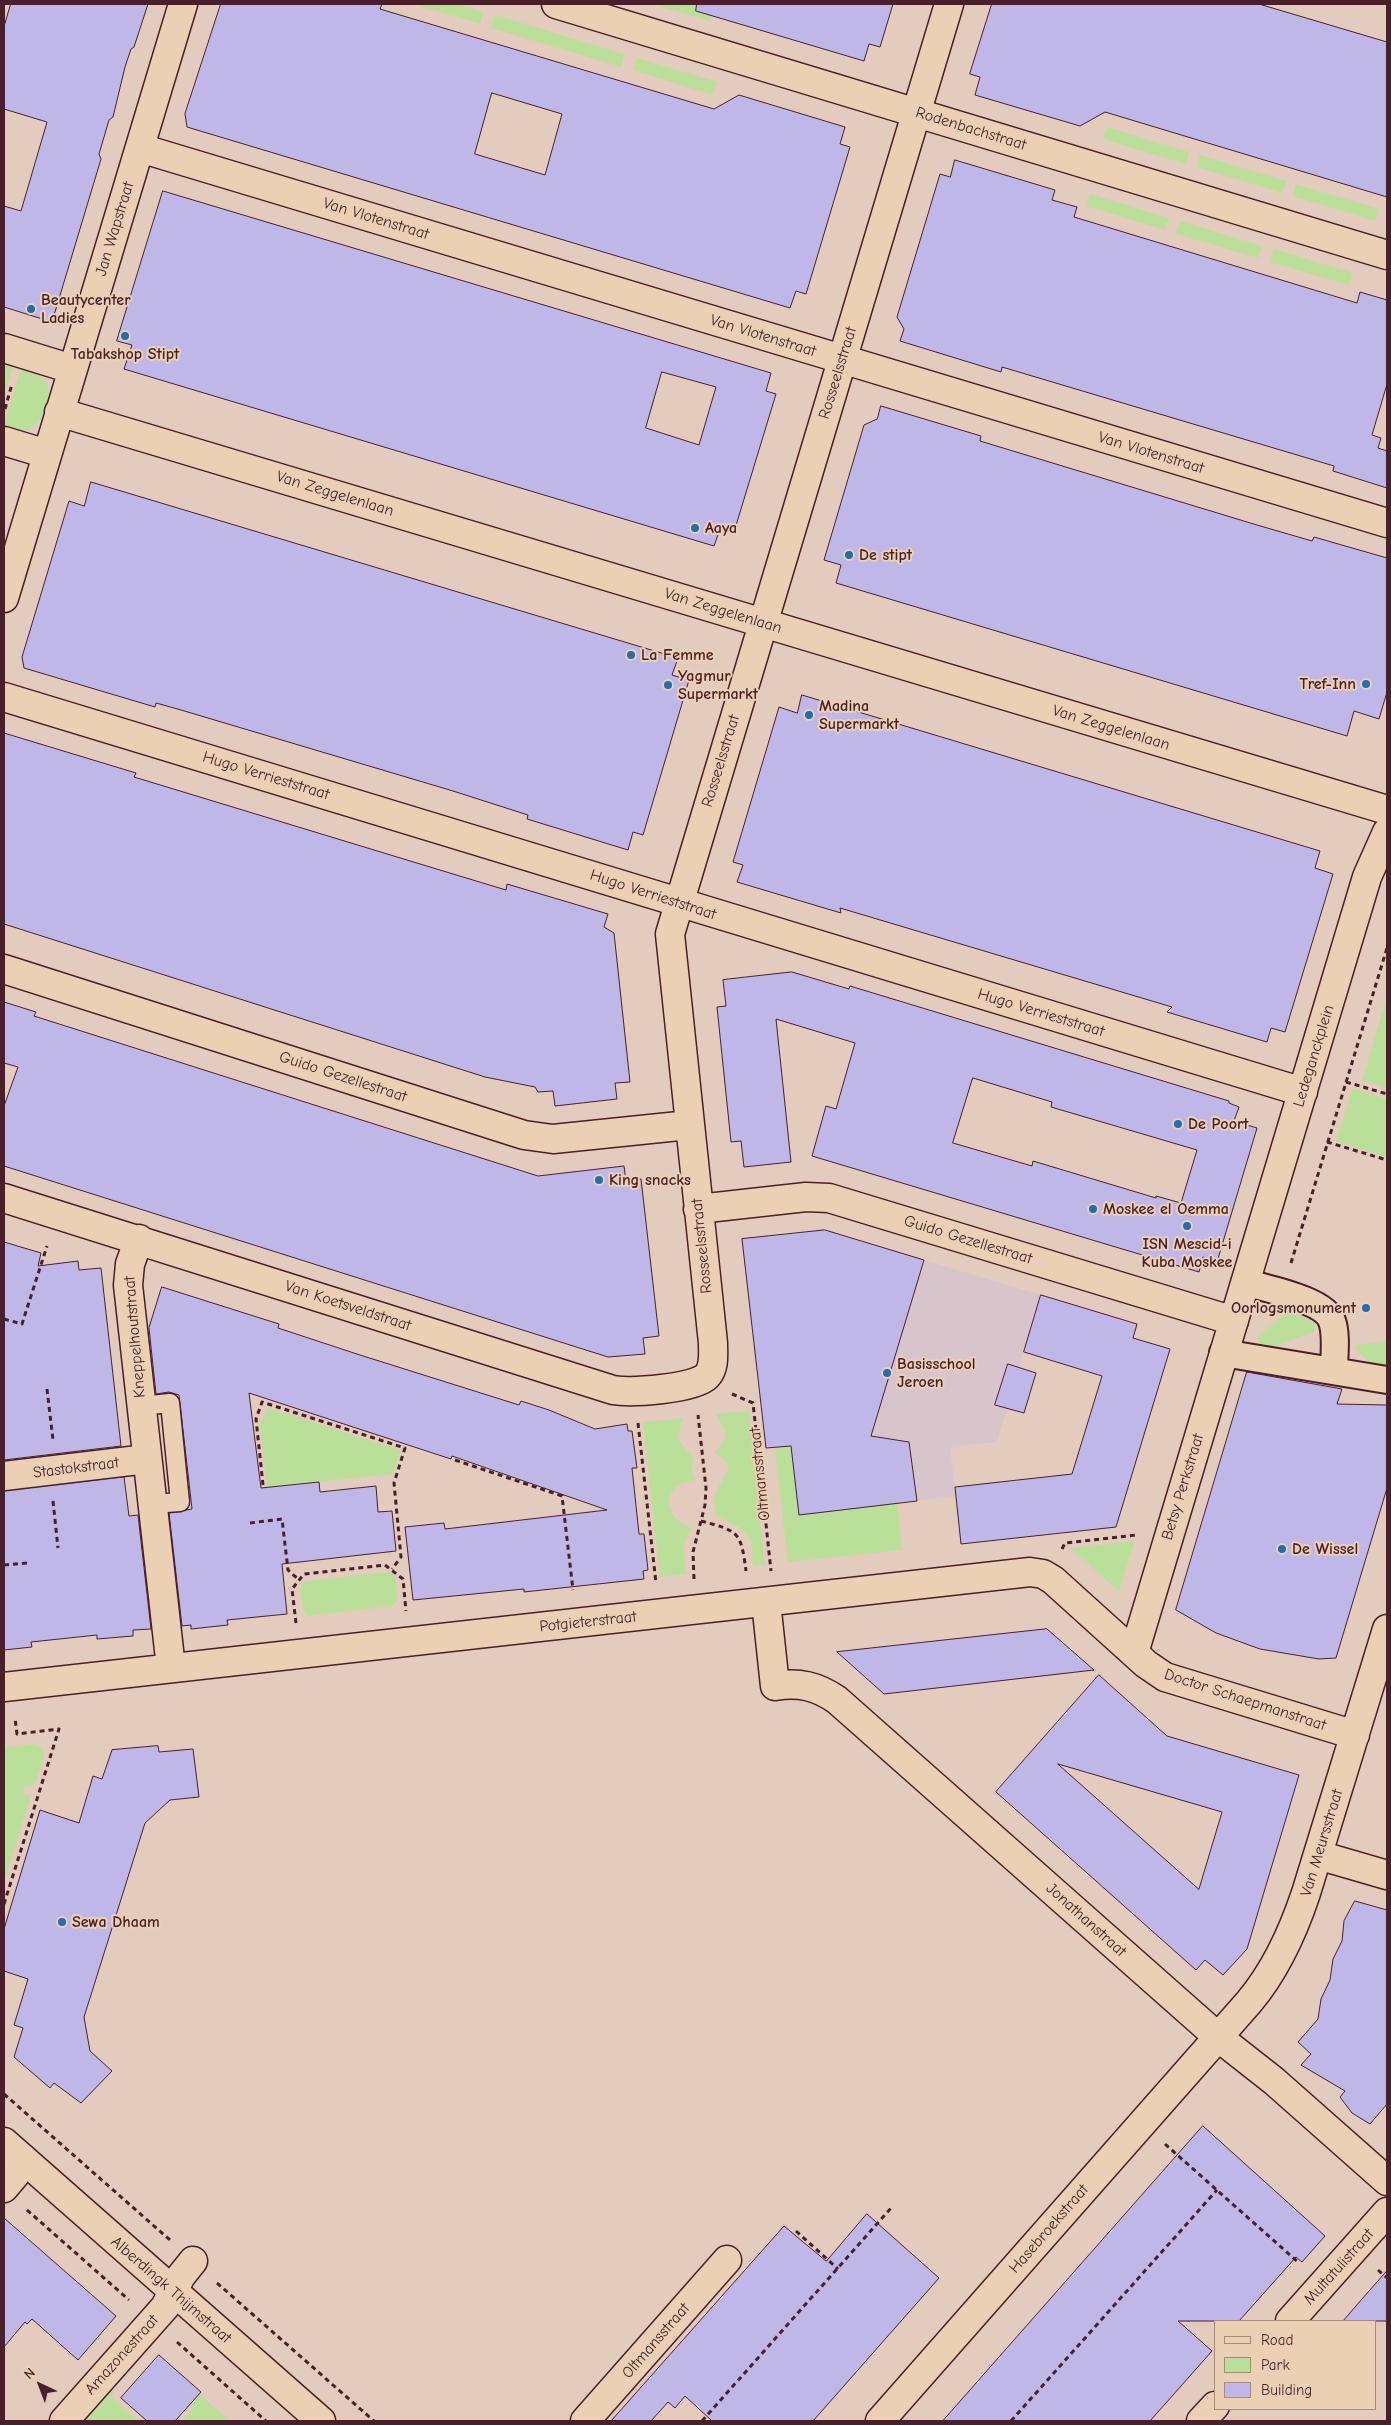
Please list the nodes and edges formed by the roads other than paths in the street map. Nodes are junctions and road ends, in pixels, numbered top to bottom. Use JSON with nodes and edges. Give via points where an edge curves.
{"nodes":[{"id":1,"x":184,"y":4,"type":"edge"},
{"id":2,"x":556,"y":4,"type":"edge"},
{"id":3,"x":949,"y":4,"type":"edge"},
{"id":4,"x":917,"y":113,"type":"junction"},
{"id":5,"x":140,"y":148,"type":"junction"},
{"id":6,"x":1387,"y":255,"type":"edge"},
{"id":7,"x":4,"y":348,"type":"edge"},
{"id":8,"x":842,"y":360,"type":"junction"},
{"id":9,"x":72,"y":369,"type":"junction"},
{"id":10,"x":59,"y":412,"type":"junction"},
{"id":11,"x":4,"y":441,"type":"edge"},
{"id":12,"x":47,"y":454,"type":"junction"},
{"id":13,"x":1387,"y":523,"type":"edge"},
{"id":14,"x":4,"y":598,"type":"edge"},
{"id":15,"x":762,"y":623,"type":"junction"},
{"id":16,"x":4,"y":697,"type":"edge"},
{"id":17,"x":1387,"y":810,"type":"edge"},
{"id":18,"x":1387,"y":832,"type":"edge"},
{"id":19,"x":678,"y":904,"type":"junction"},
{"id":20,"x":4,"y":969,"type":"edge"},
{"id":21,"x":1303,"y":1092,"type":"junction"},
{"id":22,"x":689,"y":1125,"type":"junction"},
{"id":23,"x":4,"y":1198,"type":"edge"},
{"id":24,"x":698,"y":1209,"type":"junction"},
{"id":25,"x":139,"y":1240,"type":"junction"},
{"id":26,"x":1245,"y":1282,"type":"junction"},
{"id":27,"x":1234,"y":1320,"type":"junction"},
{"id":28,"x":1223,"y":1353,"type":"junction"},
{"id":29,"x":1334,"y":1371,"type":"junction"},
{"id":30,"x":1387,"y":1380,"type":"edge"},
{"id":31,"x":698,"y":1381,"type":"joint"},
{"id":32,"x":141,"y":1406,"type":"junction"},
{"id":33,"x":147,"y":1460,"type":"junction"},
{"id":34,"x":4,"y":1476,"type":"edge"},
{"id":35,"x":152,"y":1504,"type":"junction"},
{"id":36,"x":764,"y":1602,"type":"junction"},
{"id":37,"x":1387,"y":1629,"type":"edge"},
{"id":38,"x":1134,"y":1653,"type":"junction"},
{"id":39,"x":171,"y":1668,"type":"junction"},
{"id":40,"x":8,"y":1686,"type":"edge"},
{"id":41,"x":1355,"y":1734,"type":"junction"},
{"id":42,"x":1318,"y":1855,"type":"junction"},
{"id":43,"x":1387,"y":1875,"type":"edge"},
{"id":44,"x":1218,"y":2038,"type":"junction"},
{"id":45,"x":13,"y":2150,"type":"edge"},
{"id":46,"x":1387,"y":2181,"type":"edge"},
{"id":47,"x":4,"y":2188,"type":"edge"},
{"id":48,"x":1387,"y":2212,"type":"edge"},
{"id":49,"x":727,"y":2260,"type":"dead end"},
{"id":50,"x":193,"y":2261,"type":"dead end"},
{"id":51,"x":173,"y":2291,"type":"junction"},
{"id":52,"x":1291,"y":2320,"type":"edge"},
{"id":53,"x":1214,"y":2407,"type":"edge"},
{"id":54,"x":64,"y":2421,"type":"edge"},
{"id":55,"x":321,"y":2421,"type":"edge"},
{"id":56,"x":585,"y":2421,"type":"edge"},
{"id":57,"x":880,"y":2421,"type":"edge"},
{"id":58,"x":1201,"y":2421,"type":"edge"}],
"edges":[{"from":1,"to":5,"type":"street","name":"Jan Wapstraat"},
{"from":2,"to":4,"type":"street","name":"Rodenbachstraat"},
{"from":3,"to":4,"type":"street","name":"Rosseelsstraat"},
{"from":4,"to":6,"type":"street","name":"Rodenbachstraat"},
{"from":4,"to":8,"type":"street","name":"Rosseelsstraat"},
{"from":5,"to":8,"type":"street","name":"Van Vlotenstraat"},
{"from":5,"to":9,"type":"street","name":"Jan Wapstraat"},
{"from":7,"to":9,"type":"street"},
{"from":8,"to":13,"type":"street","name":"Van Vlotenstraat"},
{"from":8,"to":15,"type":"street","name":"Rosseelsstraat"},
{"from":9,"to":10,"type":"street","name":"Jan Wapstraat"},
{"from":10,"to":12,"type":"street","name":"Jan Wapstraat"},
{"from":10,"to":15,"type":"street","name":"Van Zeggelenlaan"},
{"from":11,"to":12,"type":"street"},
{"from":12,"to":14,"type":"street","name":"Jan Wapstraat"},
{"from":15,"to":17,"type":"street","name":"Van Zeggelenlaan"},
{"from":15,"to":19,"type":"street","name":"Rosseelsstraat"},
{"from":16,"to":19,"type":"street","name":"Hugo Verrieststraat","via":[[637,888]]},
{"from":18,"to":21,"type":"street","name":"Ledeganckplein","via":[[1367,877]]},
{"from":19,"to":21,"type":"street","name":"Hugo Verrieststraat"},
{"from":19,"to":22,"type":"street","name":"Rosseelsstraat","via":[[670,946]]},
{"from":20,"to":22,"type":"street","name":"Guido Gezellestraat","via":[[524,1135],[553,1139]]},
{"from":21,"to":26,"type":"street","name":"Ledeganckplein"},
{"from":22,"to":24,"type":"street","name":"Rosseelsstraat"},
{"from":23,"to":25,"type":"street","name":"Van Koetsveldstraat"},
{"from":24,"to":27,"type":"street","name":"Guido Gezellestraat","via":[[806,1197],[829,1198]]},
{"from":24,"to":31,"type":"street","name":"Rosseelsstraat","via":[[713,1356],[710,1371]]},
{"from":25,"to":31,"type":"street","name":"Van Koetsveldstraat","via":[[596,1385],[635,1391]]},
{"from":25,"to":32,"type":"street","name":"Kneppelhoutstraat","via":[[128,1281]]},
{"from":26,"to":27,"type":"street","name":"Ledeganckplein"},
{"from":26,"to":29,"type":"street","via":[[1284,1285],[1319,1305],[1330,1316],[1334,1329]]},
{"from":27,"to":28,"type":"street","name":"Betsy Perkstraat"},
{"from":28,"to":29,"type":"street"},
{"from":28,"to":38,"type":"street","name":"Betsy Perkstraat"},
{"from":29,"to":30,"type":"street"},
{"from":32,"to":33,"type":"street","name":"Kneppelhoutstraat"},
{"from":32,"to":35,"type":"lane","name":"Kneppelhoutstraat","via":[[170,1403],[180,1502]]},
{"from":33,"to":34,"type":"street","name":"Stastokstraat"},
{"from":33,"to":35,"type":"street","name":"Kneppelhoutstraat"},
{"from":35,"to":39,"type":"street","name":"Kneppelhoutstraat"},
{"from":36,"to":38,"type":"street","name":"Doctor Schaepmanstraat","via":[[1036,1572],[1049,1577]]},
{"from":36,"to":39,"type":"street","name":"Potgieterstraat"},
{"from":36,"to":44,"type":"street","name":"Jonathanstraat","via":[[775,1686],[806,1685],[837,1700]]},
{"from":37,"to":41,"type":"street","name":"Van Meursstraat"},
{"from":38,"to":41,"type":"street","name":"Doctor Schaepmanstraat","via":[[1171,1679]]},
{"from":39,"to":40,"type":"street","name":"Potgieterstraat"},
{"from":41,"to":42,"type":"street","name":"Van Meursstraat"},
{"from":42,"to":43,"type":"street"},
{"from":42,"to":44,"type":"street","name":"Van Meursstraat","via":[[1298,1918],[1278,1960],[1256,1994]]},
{"from":44,"to":46,"type":"street","name":"Jonathanstraat","via":[[1274,2081]]},
{"from":44,"to":57,"type":"street","name":"Hasebroekstraat"},
{"from":45,"to":47,"type":"street","via":[[15,2175]]},
{"from":45,"to":51,"type":"street","name":"Alberdingk Thijmstraat"},
{"from":48,"to":52,"type":"street","name":"Multatulistraat"},
{"from":49,"to":56,"type":"street","name":"Oltmansstraat"},
{"from":50,"to":51,"type":"street","name":"Amazonestraat"},
{"from":51,"to":54,"type":"street","name":"Amazonestraat","via":[[165,2306]]},
{"from":51,"to":55,"type":"street","name":"Alberdingk Thijmstraat"},
{"from":53,"to":58,"type":"street"}]}
